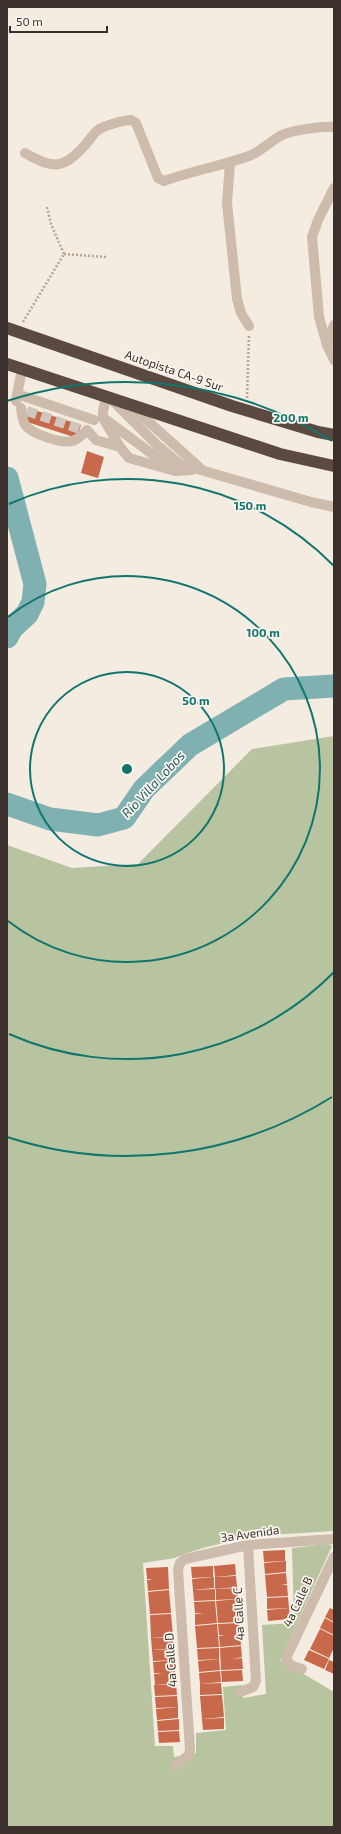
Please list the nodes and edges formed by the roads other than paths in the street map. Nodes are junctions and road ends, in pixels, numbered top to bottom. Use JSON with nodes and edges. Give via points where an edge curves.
{"nodes":[{"id":1,"x":334,"y":126,"type":"edge"},
{"id":2,"x":25,"y":153,"type":"dead end"},
{"id":3,"x":230,"y":163,"type":"junction"},
{"id":4,"x":334,"y":188,"type":"edge"},
{"id":5,"x":334,"y":325,"type":"edge"},
{"id":6,"x":249,"y":326,"type":"road end"},
{"id":7,"x":7,"y":328,"type":"edge"},
{"id":8,"x":327,"y":345,"type":"junction"},
{"id":9,"x":334,"y":360,"type":"edge"},
{"id":10,"x":8,"y":364,"type":"edge"},
{"id":11,"x":22,"y":369,"type":"junction"},
{"id":12,"x":17,"y":394,"type":"junction"},
{"id":13,"x":107,"y":397,"type":"junction"},
{"id":14,"x":129,"y":404,"type":"junction"},
{"id":15,"x":99,"y":419,"type":"junction"},
{"id":16,"x":83,"y":429,"type":"junction"},
{"id":17,"x":334,"y":435,"type":"edge"},
{"id":18,"x":120,"y":447,"type":"junction"},
{"id":19,"x":334,"y":466,"type":"edge"},
{"id":20,"x":201,"y":470,"type":"junction"},
{"id":21,"x":175,"y":471,"type":"junction"},
{"id":22,"x":334,"y":507,"type":"edge"},
{"id":23,"x":334,"y":1539,"type":"edge"},
{"id":24,"x":248,"y":1545,"type":"junction"},
{"id":25,"x":334,"y":1557,"type":"edge"},
{"id":26,"x":178,"y":1570,"type":"joint"},
{"id":27,"x":302,"y":1669,"type":"dead end"},
{"id":28,"x":240,"y":1692,"type":"dead end"},
{"id":29,"x":175,"y":1766,"type":"dead end"}],
"edges":[{"from":1,"to":3,"type":"street","via":[[282,135],[252,155]]},
{"from":2,"to":3,"type":"street","via":[[44,163],[63,163],[73,158],[99,129],[131,120],[136,123],[159,180]]},
{"from":3,"to":6,"type":"street","via":[[227,203],[237,299],[241,313]]},
{"from":4,"to":8,"type":"street","via":[[312,237],[318,317]]},
{"from":5,"to":8,"type":"street"},
{"from":7,"to":17,"type":"highway","name":"Autopista CA-9 Sur","via":[[247,410]]},
{"from":8,"to":9,"type":"street"},
{"from":10,"to":11,"type":"highway"},
{"from":11,"to":12,"type":"street"},
{"from":11,"to":13,"type":"highway"},
{"from":12,"to":15,"type":"street"},
{"from":12,"to":16,"type":"street","via":[[17,404],[24,410],[22,420],[38,434],[64,442],[79,438]]},
{"from":13,"to":14,"type":"highway"},
{"from":13,"to":15,"type":"street"},
{"from":13,"to":20,"type":"street","via":[[180,464]]},
{"from":14,"to":19,"type":"highway","via":[[280,454]]},
{"from":14,"to":20,"type":"street"},
{"from":15,"to":16,"type":"street","via":[[90,428]]},
{"from":15,"to":18,"type":"street"},
{"from":15,"to":21,"type":"street"},
{"from":16,"to":18,"type":"street","via":[[96,440]]},
{"from":18,"to":21,"type":"street","via":[[129,458]]},
{"from":20,"to":21,"type":"street"},
{"from":20,"to":22,"type":"street"},
{"from":23,"to":24,"type":"street","name":"3a Avenida"},
{"from":24,"to":26,"type":"street","name":"3a Avenida","via":[[185,1559],[180,1563]]},
{"from":24,"to":28,"type":"street","name":"4a Calle C","via":[[256,1681],[253,1687]]},
{"from":25,"to":27,"type":"street","name":"4a Calle B","via":[[286,1658],[290,1665]]},
{"from":26,"to":29,"type":"street","name":"4a Calle D","via":[[190,1749],[189,1755]]}]}
